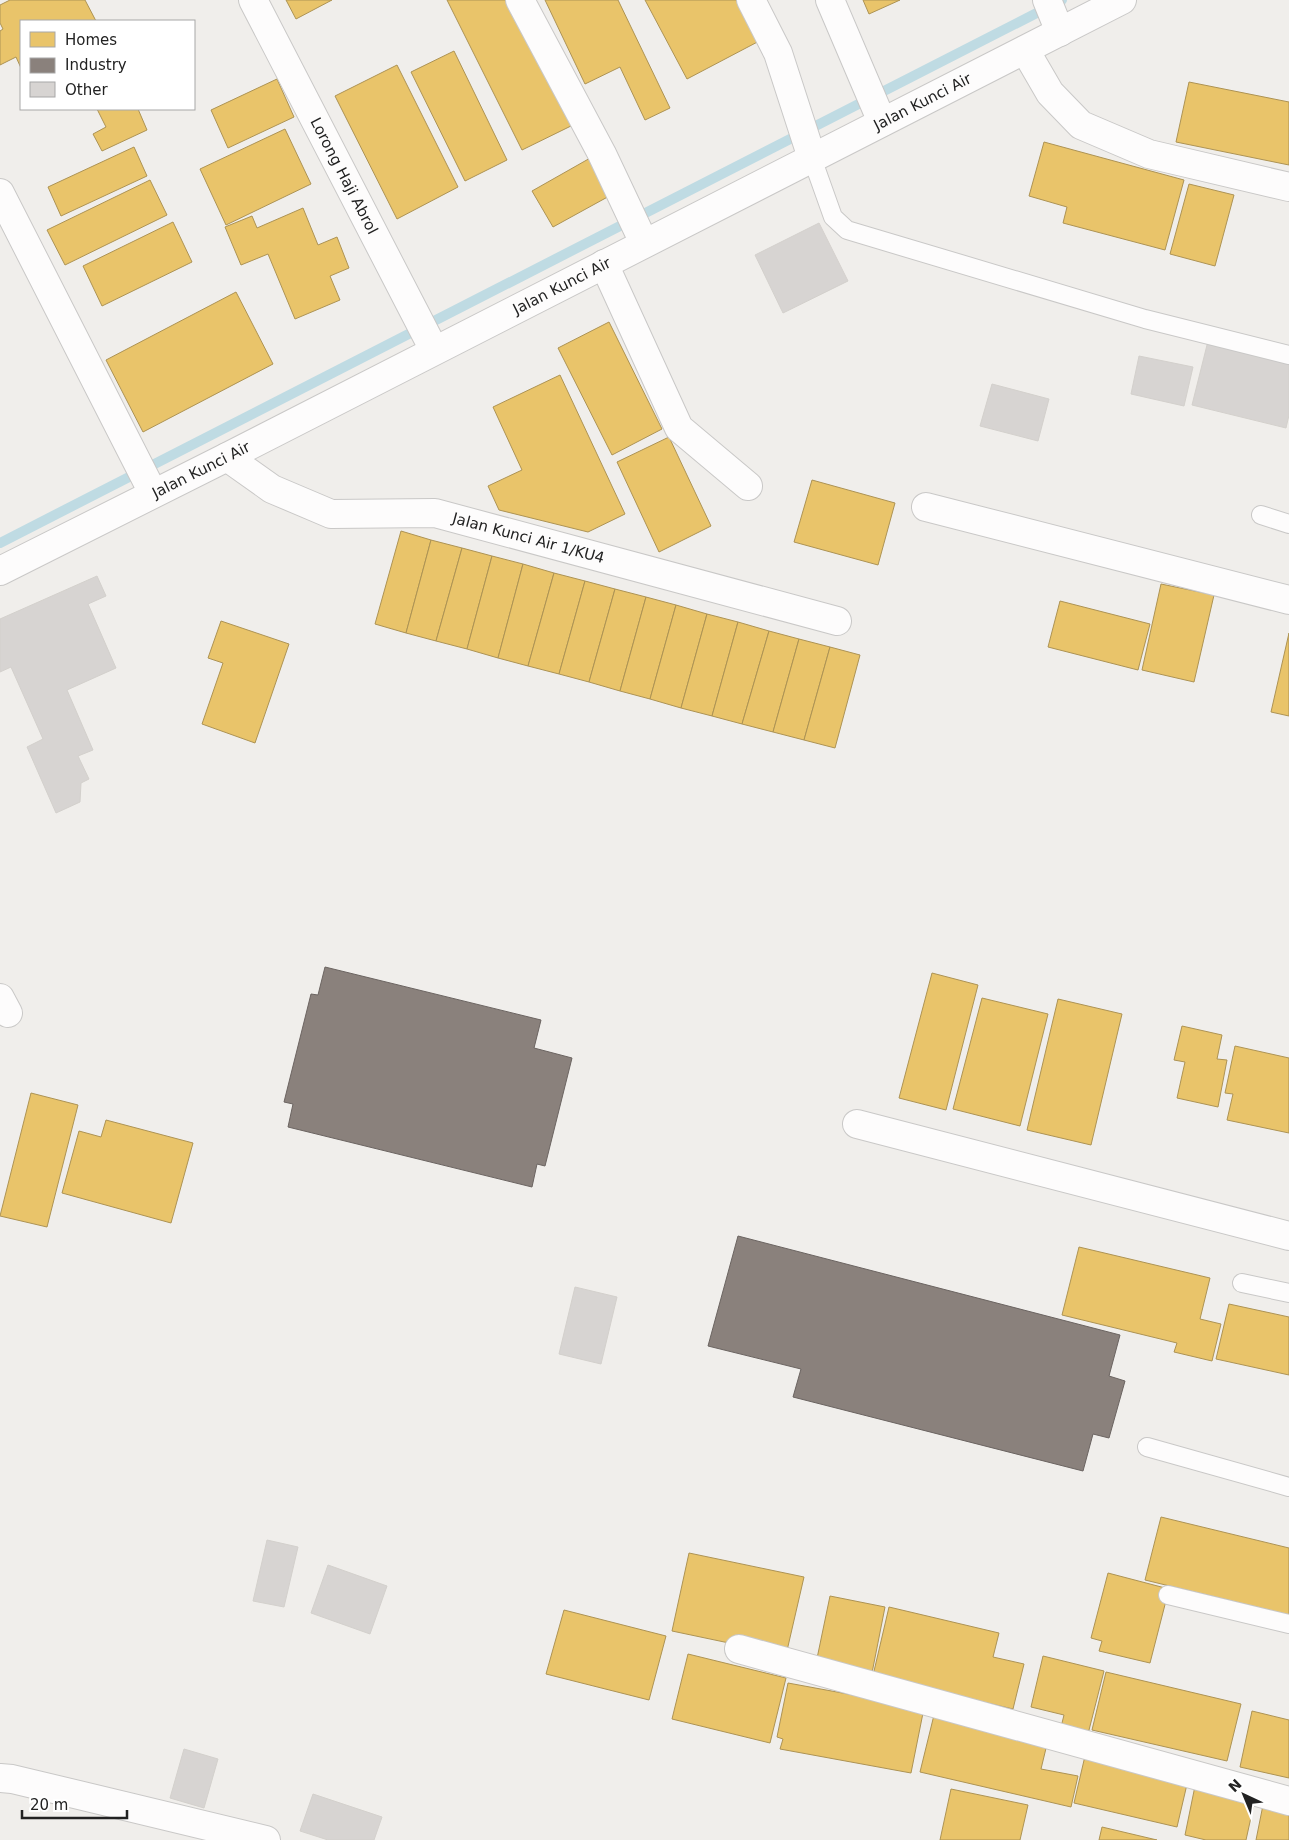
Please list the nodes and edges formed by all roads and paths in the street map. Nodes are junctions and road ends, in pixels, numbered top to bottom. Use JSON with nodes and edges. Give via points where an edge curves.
{"nodes":[{"id":1,"x":253,"y":0,"type":"edge"},
{"id":2,"x":520,"y":0,"type":"edge"},
{"id":3,"x":751,"y":0,"type":"edge"},
{"id":4,"x":830,"y":0,"type":"edge"},
{"id":5,"x":1122,"y":0,"type":"edge"},
{"id":6,"x":1054,"y":17,"type":"edge"},
{"id":7,"x":1025,"y":50,"type":"junction"},
{"id":8,"x":879,"y":117,"type":"junction"},
{"id":9,"x":810,"y":152,"type":"junction"},
{"id":10,"x":1289,"y":186,"type":"edge"},
{"id":11,"x":0,"y":192,"type":"edge"},
{"id":12,"x":642,"y":238,"type":"junction"},
{"id":13,"x":604,"y":264,"type":"junction"},
{"id":14,"x":432,"y":345,"type":"junction"},
{"id":15,"x":1289,"y":355,"type":"edge"},
{"id":16,"x":226,"y":457,"type":"junction"},
{"id":17,"x":748,"y":486,"type":"dead end"},
{"id":18,"x":151,"y":488,"type":"junction"},
{"id":19,"x":926,"y":507,"type":"dead end"},
{"id":20,"x":1261,"y":516,"type":"dead end"},
{"id":21,"x":1289,"y":524,"type":"edge"},
{"id":22,"x":0,"y":571,"type":"edge"},
{"id":23,"x":1289,"y":600,"type":"edge"},
{"id":24,"x":837,"y":621,"type":"dead end"},
{"id":25,"x":857,"y":1124,"type":"dead end"},
{"id":26,"x":1289,"y":1236,"type":"edge"},
{"id":27,"x":1242,"y":1283,"type":"dead end"},
{"id":28,"x":1289,"y":1293,"type":"edge"},
{"id":29,"x":1147,"y":1447,"type":"dead end"},
{"id":30,"x":1289,"y":1487,"type":"edge"},
{"id":31,"x":1168,"y":1595,"type":"dead end"},
{"id":32,"x":1289,"y":1624,"type":"edge"},
{"id":33,"x":740,"y":1649,"type":"dead end"},
{"id":34,"x":0,"y":1778,"type":"edge"},
{"id":35,"x":1289,"y":1801,"type":"edge"},
{"id":36,"x":266,"y":1840,"type":"edge"}],
"edges":[{"from":1,"to":14,"type":"street","name":"Lorong Haji Abrol"},
{"from":2,"to":12,"type":"street","via":[[602,154]]},
{"from":3,"to":9,"type":"street","via":[[778,53]]},
{"from":4,"to":8,"type":"street"},
{"from":5,"to":6,"type":"street","name":"Jalan Kunci Air"},
{"from":6,"to":7,"type":"street","name":"Jalan Kunci Air"},
{"from":7,"to":8,"type":"street","name":"Jalan Kunci Air"},
{"from":7,"to":10,"type":"street","via":[[1050,93],[1081,125],[1149,154]]},
{"from":8,"to":9,"type":"street","name":"Jalan Kunci Air"},
{"from":9,"to":12,"type":"street","name":"Jalan Kunci Air"},
{"from":9,"to":15,"type":"lane","via":[[833,217],[847,230],[1145,319]]},
{"from":11,"to":18,"type":"street"},
{"from":12,"to":13,"type":"street","name":"Jalan Kunci Air"},
{"from":13,"to":14,"type":"street","name":"Jalan Kunci Air"},
{"from":13,"to":17,"type":"street","via":[[679,428]]},
{"from":14,"to":16,"type":"street","name":"Jalan Kunci Air"},
{"from":16,"to":18,"type":"street","name":"Jalan Kunci Air"},
{"from":16,"to":24,"type":"street","name":"Jalan Kunci Air 1/KU4","via":[[272,489],[331,514],[435,513]]},
{"from":18,"to":22,"type":"street","name":"Jalan Kunci Air"},
{"from":19,"to":23,"type":"street"},
{"from":20,"to":21,"type":"lane"},
{"from":25,"to":26,"type":"street"},
{"from":27,"to":28,"type":"lane"},
{"from":29,"to":30,"type":"lane"},
{"from":31,"to":32,"type":"lane"},
{"from":33,"to":35,"type":"street"},
{"from":34,"to":36,"type":"street"}]}
